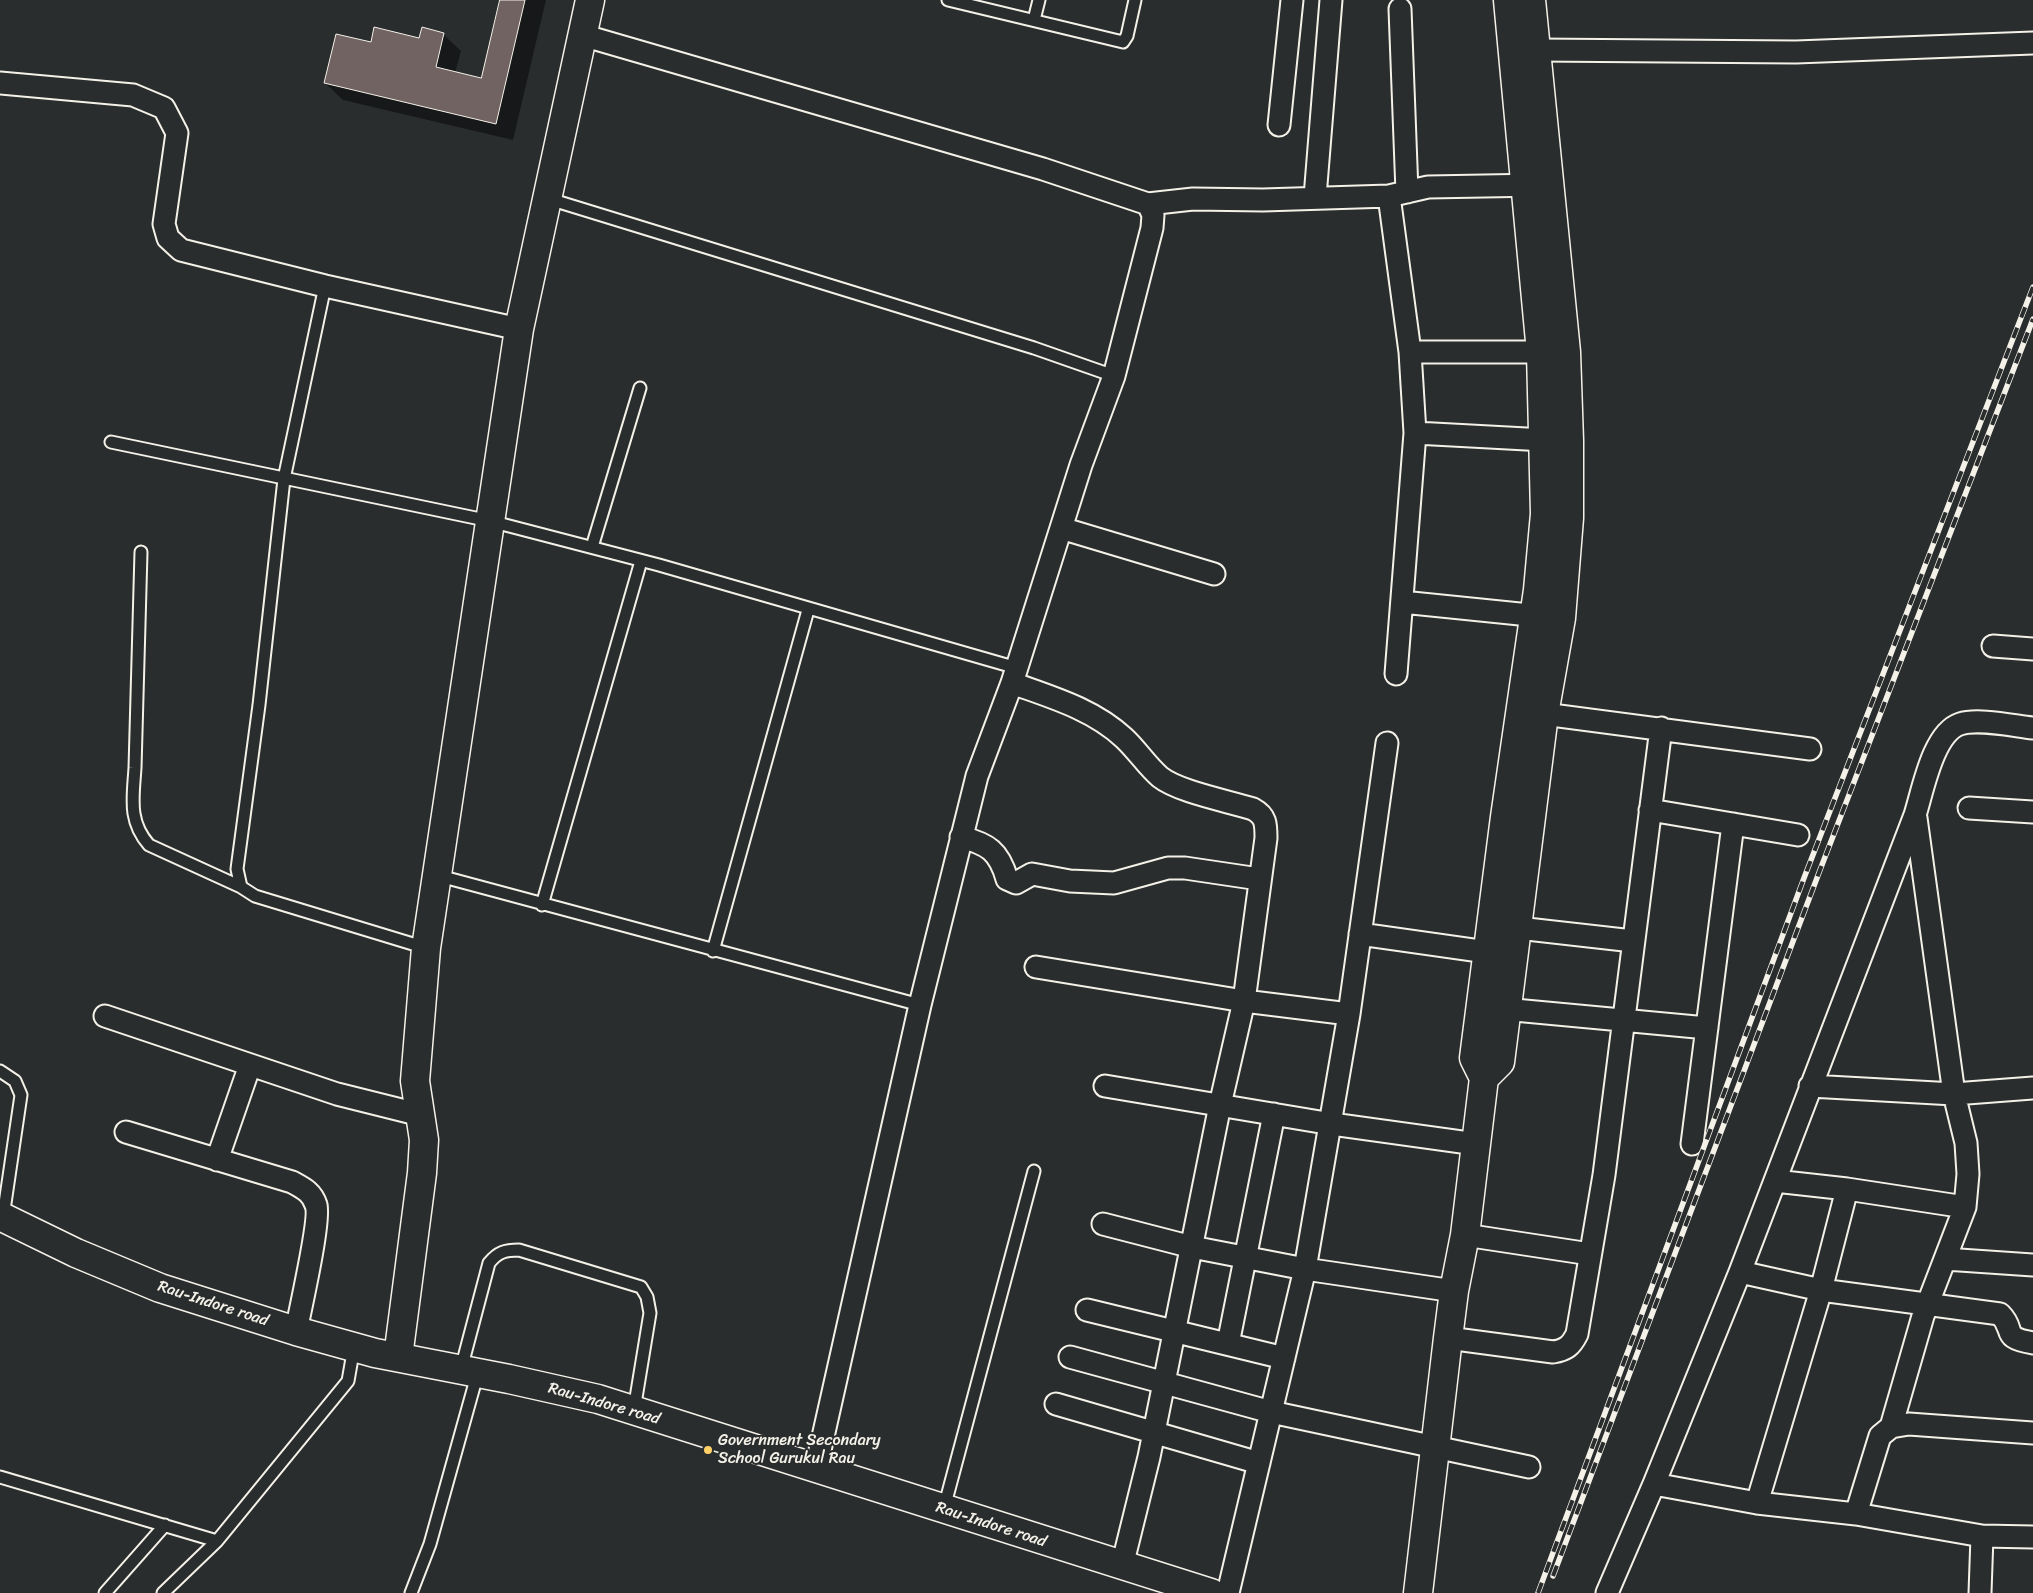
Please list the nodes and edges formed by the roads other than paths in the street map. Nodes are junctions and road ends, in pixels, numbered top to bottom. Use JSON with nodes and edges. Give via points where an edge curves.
{"nodes":[{"id":1,"x":590,"y":0,"type":"edge"},
{"id":2,"x":948,"y":0,"type":"edge"},
{"id":3,"x":1039,"y":0,"type":"edge"},
{"id":4,"x":1135,"y":0,"type":"edge"},
{"id":5,"x":1292,"y":0,"type":"edge"},
{"id":6,"x":1332,"y":0,"type":"edge"},
{"id":7,"x":1508,"y":0,"type":"edge"},
{"id":8,"x":1530,"y":0,"type":"edge"},
{"id":9,"x":1400,"y":9,"type":"dead end"},
{"id":10,"x":1034,"y":20,"type":"junction"},
{"id":11,"x":582,"y":35,"type":"junction"},
{"id":12,"x":2033,"y":43,"type":"edge"},
{"id":13,"x":1536,"y":50,"type":"junction"},
{"id":14,"x":0,"y":83,"type":"edge"},
{"id":15,"x":1279,"y":125,"type":"dead end"},
{"id":16,"x":1539,"y":185,"type":"junction"},
{"id":17,"x":1398,"y":194,"type":"junction"},
{"id":18,"x":1315,"y":197,"type":"junction"},
{"id":19,"x":546,"y":198,"type":"junction"},
{"id":20,"x":1148,"y":204,"type":"junction"},
{"id":21,"x":325,"y":286,"type":"junction"},
{"id":22,"x":519,"y":329,"type":"junction"},
{"id":23,"x":1410,"y":352,"type":"junction"},
{"id":24,"x":1542,"y":352,"type":"junction"},
{"id":25,"x":1114,"y":376,"type":"junction"},
{"id":26,"x":640,"y":388,"type":"dead end"},
{"id":27,"x":1415,"y":433,"type":"junction"},
{"id":28,"x":1545,"y":440,"type":"junction"},
{"id":29,"x":112,"y":442,"type":"dead end"},
{"id":30,"x":284,"y":479,"type":"junction"},
{"id":31,"x":490,"y":521,"type":"junction"},
{"id":32,"x":1061,"y":528,"type":"junction"},
{"id":33,"x":592,"y":547,"type":"junction"},
{"id":34,"x":141,"y":552,"type":"dead end"},
{"id":35,"x":641,"y":561,"type":"junction"},
{"id":36,"x":1214,"y":574,"type":"dead end"},
{"id":37,"x":1402,"y":602,"type":"junction"},
{"id":38,"x":808,"y":610,"type":"junction"},
{"id":39,"x":1548,"y":616,"type":"junction"},
{"id":40,"x":1993,"y":646,"type":"dead end"},
{"id":41,"x":2033,"y":649,"type":"edge"},
{"id":42,"x":1396,"y":674,"type":"dead end"},
{"id":43,"x":1014,"y":676,"type":"junction"},
{"id":44,"x":1544,"y":714,"type":"junction"},
{"id":45,"x":1661,"y":728,"type":"junction"},
{"id":46,"x":2033,"y":728,"type":"edge"},
{"id":47,"x":1387,"y":744,"type":"dead end"},
{"id":48,"x":1810,"y":749,"type":"dead end"},
{"id":49,"x":1969,"y":808,"type":"dead end"},
{"id":50,"x":1650,"y":810,"type":"junction"},
{"id":51,"x":2033,"y":812,"type":"edge"},
{"id":52,"x":1915,"y":815,"type":"junction"},
{"id":53,"x":1733,"y":824,"type":"junction"},
{"id":54,"x":1798,"y":835,"type":"dead end"},
{"id":55,"x":961,"y":837,"type":"junction"},
{"id":56,"x":436,"y":875,"type":"junction"},
{"id":57,"x":1259,"y":879,"type":"junction"},
{"id":58,"x":241,"y":887,"type":"junction"},
{"id":59,"x":542,"y":905,"type":"junction"},
{"id":60,"x":1518,"y":928,"type":"junction"},
{"id":61,"x":1360,"y":934,"type":"junction"},
{"id":62,"x":1633,"y":941,"type":"junction"},
{"id":63,"x":426,"y":948,"type":"junction"},
{"id":64,"x":713,"y":951,"type":"junction"},
{"id":65,"x":1488,"y":952,"type":"junction"},
{"id":66,"x":1036,"y":967,"type":"dead end"},
{"id":67,"x":1244,"y":1001,"type":"junction"},
{"id":68,"x":920,"y":1004,"type":"junction"},
{"id":69,"x":1493,"y":1008,"type":"junction"},
{"id":70,"x":1350,"y":1014,"type":"junction"},
{"id":71,"x":105,"y":1016,"type":"dead end"},
{"id":72,"x":1623,"y":1020,"type":"junction"},
{"id":73,"x":1707,"y":1028,"type":"junction"},
{"id":74,"x":250,"y":1065,"type":"junction"},
{"id":75,"x":0,"y":1071,"type":"edge"},
{"id":76,"x":1104,"y":1086,"type":"dead end"},
{"id":77,"x":1810,"y":1086,"type":"junction"},
{"id":78,"x":2033,"y":1088,"type":"edge"},
{"id":79,"x":1954,"y":1094,"type":"junction"},
{"id":80,"x":1220,"y":1105,"type":"junction"},
{"id":81,"x":1274,"y":1114,"type":"junction"},
{"id":82,"x":421,"y":1115,"type":"junction"},
{"id":83,"x":1332,"y":1124,"type":"junction"},
{"id":84,"x":126,"y":1132,"type":"dead end"},
{"id":85,"x":1476,"y":1144,"type":"junction"},
{"id":86,"x":1692,"y":1144,"type":"dead end"},
{"id":87,"x":217,"y":1160,"type":"junction"},
{"id":88,"x":1034,"y":1171,"type":"dead end"},
{"id":89,"x":1775,"y":1181,"type":"junction"},
{"id":90,"x":1847,"y":1189,"type":"junction"},
{"id":91,"x":1965,"y":1207,"type":"junction"},
{"id":92,"x":1,"y":1216,"type":"edge"},
{"id":93,"x":1102,"y":1224,"type":"dead end"},
{"id":94,"x":1466,"y":1235,"type":"junction"},
{"id":95,"x":1192,"y":1246,"type":"junction"},
{"id":96,"x":1590,"y":1254,"type":"junction"},
{"id":97,"x":1247,"y":1258,"type":"junction"},
{"id":98,"x":1945,"y":1259,"type":"junction"},
{"id":99,"x":2033,"y":1265,"type":"edge"},
{"id":100,"x":1305,"y":1269,"type":"junction"},
{"id":101,"x":1740,"y":1272,"type":"junction"},
{"id":102,"x":1821,"y":1290,"type":"junction"},
{"id":103,"x":1454,"y":1291,"type":"junction"},
{"id":104,"x":1928,"y":1303,"type":"junction"},
{"id":105,"x":1087,"y":1310,"type":"dead end"},
{"id":106,"x":296,"y":1331,"type":"junction"},
{"id":107,"x":1174,"y":1331,"type":"junction"},
{"id":108,"x":1448,"y":1338,"type":"junction"},
{"id":109,"x":2033,"y":1343,"type":"edge"},
{"id":110,"x":1228,"y":1344,"type":"junction"},
{"id":111,"x":354,"y":1347,"type":"junction"},
{"id":112,"x":398,"y":1357,"type":"junction"},
{"id":113,"x":1070,"y":1357,"type":"dead end"},
{"id":114,"x":1284,"y":1358,"type":"junction"},
{"id":115,"x":469,"y":1371,"type":"junction"},
{"id":116,"x":1163,"y":1384,"type":"junction"},
{"id":117,"x":1056,"y":1404,"type":"dead end"},
{"id":118,"x":634,"y":1412,"type":"junction"},
{"id":119,"x":1271,"y":1412,"type":"junction"},
{"id":120,"x":1891,"y":1427,"type":"junction"},
{"id":121,"x":1154,"y":1432,"type":"junction"},
{"id":122,"x":2033,"y":1433,"type":"edge"},
{"id":123,"x":1435,"y":1447,"type":"junction"},
{"id":124,"x":1259,"y":1463,"type":"junction"},
{"id":125,"x":1530,"y":1467,"type":"dead end"},
{"id":126,"x":816,"y":1468,"type":"junction"},
{"id":127,"x":0,"y":1477,"type":"edge"},
{"id":128,"x":1654,"y":1484,"type":"junction"},
{"id":129,"x":1757,"y":1503,"type":"junction"},
{"id":130,"x":943,"y":1510,"type":"junction"},
{"id":131,"x":1856,"y":1514,"type":"junction"},
{"id":132,"x":165,"y":1524,"type":"junction"},
{"id":133,"x":1982,"y":1536,"type":"junction"},
{"id":134,"x":2033,"y":1537,"type":"edge"},
{"id":135,"x":218,"y":1542,"type":"junction"},
{"id":136,"x":1122,"y":1566,"type":"junction"},
{"id":137,"x":105,"y":1593,"type":"edge"},
{"id":138,"x":163,"y":1593,"type":"edge"},
{"id":139,"x":411,"y":1593,"type":"edge"},
{"id":140,"x":1211,"y":1593,"type":"edge"},
{"id":141,"x":1228,"y":1593,"type":"edge"},
{"id":142,"x":1418,"y":1593,"type":"edge"},
{"id":143,"x":1607,"y":1593,"type":"edge"},
{"id":144,"x":1980,"y":1593,"type":"edge"}],
"edges":[{"from":1,"to":11,"type":"street"},
{"from":2,"to":10,"type":"lane"},
{"from":3,"to":10,"type":"lane"},
{"from":4,"to":10,"type":"lane","via":[[1127,36],[1122,42]]},
{"from":5,"to":15,"type":"street"},
{"from":6,"to":18,"type":"street"},
{"from":7,"to":16,"type":"street"},
{"from":8,"to":13,"type":"street"},
{"from":9,"to":17,"type":"street"},
{"from":11,"to":19,"type":"street"},
{"from":11,"to":20,"type":"street","via":[[1043,169]]},
{"from":12,"to":13,"type":"street","via":[[1796,52]]},
{"from":13,"to":16,"type":"street"},
{"from":14,"to":21,"type":"street","via":[[133,95],[164,108],[177,133],[164,224],[168,238],[182,250]]},
{"from":16,"to":17,"type":"street","via":[[1428,186]]},
{"from":16,"to":24,"type":"street"},
{"from":16,"to":39,"type":"street","via":[[1566,352],[1570,441],[1569,518]]},
{"from":17,"to":18,"type":"street"},
{"from":17,"to":23,"type":"street"},
{"from":18,"to":20,"type":"street","via":[[1192,199]]},
{"from":19,"to":22,"type":"street"},
{"from":19,"to":25,"type":"lane","via":[[1024,345]]},
{"from":20,"to":25,"type":"street","via":[[1153,215],[1152,228]]},
{"from":21,"to":22,"type":"street"},
{"from":21,"to":30,"type":"lane"},
{"from":22,"to":31,"type":"street"},
{"from":23,"to":24,"type":"street"},
{"from":23,"to":27,"type":"street"},
{"from":24,"to":28,"type":"street"},
{"from":25,"to":32,"type":"street"},
{"from":26,"to":33,"type":"lane"},
{"from":27,"to":28,"type":"street"},
{"from":27,"to":37,"type":"street"},
{"from":28,"to":39,"type":"street"},
{"from":29,"to":30,"type":"lane"},
{"from":30,"to":31,"type":"lane"},
{"from":30,"to":58,"type":"lane","via":[[238,869]]},
{"from":31,"to":33,"type":"lane"},
{"from":31,"to":56,"type":"street"},
{"from":32,"to":36,"type":"street"},
{"from":32,"to":43,"type":"street"},
{"from":33,"to":35,"type":"lane"},
{"from":34,"to":58,"type":"lane","via":[[134,821],[139,834],[149,845]]},
{"from":35,"to":38,"type":"lane"},
{"from":35,"to":59,"type":"lane"},
{"from":37,"to":39,"type":"street"},
{"from":37,"to":42,"type":"street"},
{"from":38,"to":43,"type":"lane"},
{"from":38,"to":64,"type":"lane"},
{"from":39,"to":44,"type":"street"},
{"from":39,"to":65,"type":"street"},
{"from":40,"to":41,"type":"street"},
{"from":43,"to":55,"type":"street","via":[[977,776]]},
{"from":43,"to":57,"type":"street","via":[[1083,709],[1106,724],[1124,738],[1160,777],[1180,787],[1262,814],[1266,822],[1266,838]]},
{"from":44,"to":45,"type":"street"},
{"from":44,"to":60,"type":"street"},
{"from":45,"to":48,"type":"street"},
{"from":45,"to":50,"type":"street"},
{"from":46,"to":52,"type":"street","via":[[1960,724],[1946,733],[1937,747]]},
{"from":47,"to":61,"type":"street"},
{"from":49,"to":51,"type":"street"},
{"from":50,"to":53,"type":"street"},
{"from":50,"to":62,"type":"street"},
{"from":52,"to":77,"type":"street"},
{"from":52,"to":79,"type":"street"},
{"from":53,"to":54,"type":"street"},
{"from":53,"to":73,"type":"street"},
{"from":55,"to":57,"type":"street","via":[[981,842],[991,849],[1006,879],[1016,883],[1032,874],[1070,881],[1114,883],[1168,868]]},
{"from":55,"to":68,"type":"street"},
{"from":56,"to":59,"type":"lane"},
{"from":56,"to":63,"type":"street"},
{"from":57,"to":67,"type":"street"},
{"from":58,"to":63,"type":"lane","via":[[255,896]]},
{"from":59,"to":64,"type":"lane"},
{"from":60,"to":62,"type":"street"},
{"from":60,"to":69,"type":"street"},
{"from":61,"to":65,"type":"street"},
{"from":61,"to":70,"type":"street"},
{"from":62,"to":72,"type":"street"},
{"from":63,"to":82,"type":"street","via":[[415,1072]]},
{"from":64,"to":68,"type":"lane"},
{"from":65,"to":69,"type":"street"},
{"from":66,"to":67,"type":"street"},
{"from":67,"to":70,"type":"street"},
{"from":67,"to":80,"type":"street"},
{"from":68,"to":126,"type":"street"},
{"from":69,"to":72,"type":"street"},
{"from":69,"to":85,"type":"street","via":[[1500,1062],[1484,1078]]},
{"from":70,"to":83,"type":"street"},
{"from":71,"to":74,"type":"street"},
{"from":72,"to":73,"type":"street"},
{"from":72,"to":96,"type":"street","via":[[1604,1175]]},
{"from":73,"to":86,"type":"street"},
{"from":74,"to":82,"type":"street","via":[[337,1094]]},
{"from":74,"to":87,"type":"street"},
{"from":75,"to":92,"type":"lane","via":[[16,1081],[21,1095]]},
{"from":76,"to":80,"type":"street"},
{"from":77,"to":79,"type":"street"},
{"from":77,"to":89,"type":"street"},
{"from":78,"to":79,"type":"street"},
{"from":79,"to":91,"type":"street","via":[[1966,1143]]},
{"from":80,"to":81,"type":"street"},
{"from":80,"to":95,"type":"street"},
{"from":81,"to":83,"type":"street"},
{"from":81,"to":97,"type":"street"},
{"from":82,"to":112,"type":"street","via":[[424,1140],[422,1173]]},
{"from":83,"to":85,"type":"street"},
{"from":83,"to":100,"type":"street"},
{"from":84,"to":87,"type":"street"},
{"from":85,"to":94,"type":"street"},
{"from":87,"to":106,"type":"street","via":[[292,1182],[310,1192],[317,1206]]},
{"from":88,"to":130,"type":"lane"},
{"from":89,"to":90,"type":"street"},
{"from":89,"to":101,"type":"street"},
{"from":90,"to":91,"type":"street"},
{"from":90,"to":102,"type":"street"},
{"from":91,"to":98,"type":"street"},
{"from":92,"to":106,"type":"street","name":"Rau-Indore road","via":[[76,1253],[160,1288]]},
{"from":93,"to":95,"type":"street"},
{"from":94,"to":96,"type":"street"},
{"from":94,"to":103,"type":"street"},
{"from":95,"to":97,"type":"street"},
{"from":95,"to":107,"type":"street"},
{"from":96,"to":108,"type":"street","via":[[1577,1334],[1566,1350],[1553,1352]]},
{"from":97,"to":100,"type":"street"},
{"from":97,"to":110,"type":"street"},
{"from":98,"to":99,"type":"street"},
{"from":98,"to":104,"type":"street"},
{"from":100,"to":103,"type":"street"},
{"from":100,"to":114,"type":"street"},
{"from":101,"to":102,"type":"street"},
{"from":101,"to":128,"type":"street"},
{"from":102,"to":104,"type":"street"},
{"from":102,"to":129,"type":"street"},
{"from":103,"to":108,"type":"street"},
{"from":104,"to":109,"type":"street","via":[[2000,1314],[2010,1336]]},
{"from":104,"to":120,"type":"street"},
{"from":105,"to":107,"type":"street"},
{"from":106,"to":111,"type":"street","name":"Rau-Indore road"},
{"from":107,"to":110,"type":"street"},
{"from":107,"to":116,"type":"street"},
{"from":108,"to":123,"type":"street"},
{"from":110,"to":114,"type":"street"},
{"from":111,"to":112,"type":"street","name":"Rau-Indore road"},
{"from":111,"to":135,"type":"lane","via":[[348,1381]]},
{"from":112,"to":115,"type":"street","name":"Rau-Indore road"},
{"from":113,"to":116,"type":"street"},
{"from":114,"to":119,"type":"street"},
{"from":115,"to":118,"type":"street","name":"Rau-Indore road","via":[[598,1399]]},
{"from":115,"to":118,"type":"lane","via":[[489,1264],[505,1250],[519,1250],[641,1288],[647,1297],[650,1313]]},
{"from":115,"to":139,"type":"lane","via":[[430,1544]]},
{"from":116,"to":119,"type":"street"},
{"from":116,"to":121,"type":"street"},
{"from":117,"to":121,"type":"street"},
{"from":118,"to":126,"type":"street","name":"Rau-Indore road"},
{"from":119,"to":123,"type":"street"},
{"from":119,"to":124,"type":"street"},
{"from":120,"to":122,"type":"street","via":[[1909,1424]]},
{"from":120,"to":131,"type":"street","via":[[1880,1436]]},
{"from":121,"to":124,"type":"street"},
{"from":121,"to":136,"type":"street"},
{"from":123,"to":125,"type":"street"},
{"from":123,"to":142,"type":"street"},
{"from":124,"to":141,"type":"street"},
{"from":126,"to":130,"type":"street","name":"Rau-Indore road"},
{"from":127,"to":132,"type":"lane"},
{"from":128,"to":129,"type":"street"},
{"from":128,"to":143,"type":"street"},
{"from":129,"to":131,"type":"street"},
{"from":130,"to":136,"type":"street","name":"Rau-Indore road"},
{"from":131,"to":133,"type":"street"},
{"from":132,"to":135,"type":"lane"},
{"from":132,"to":137,"type":"lane"},
{"from":133,"to":134,"type":"street"},
{"from":133,"to":144,"type":"street"},
{"from":135,"to":138,"type":"lane"},
{"from":136,"to":140,"type":"street","name":"Rau-Indore road"}]}
